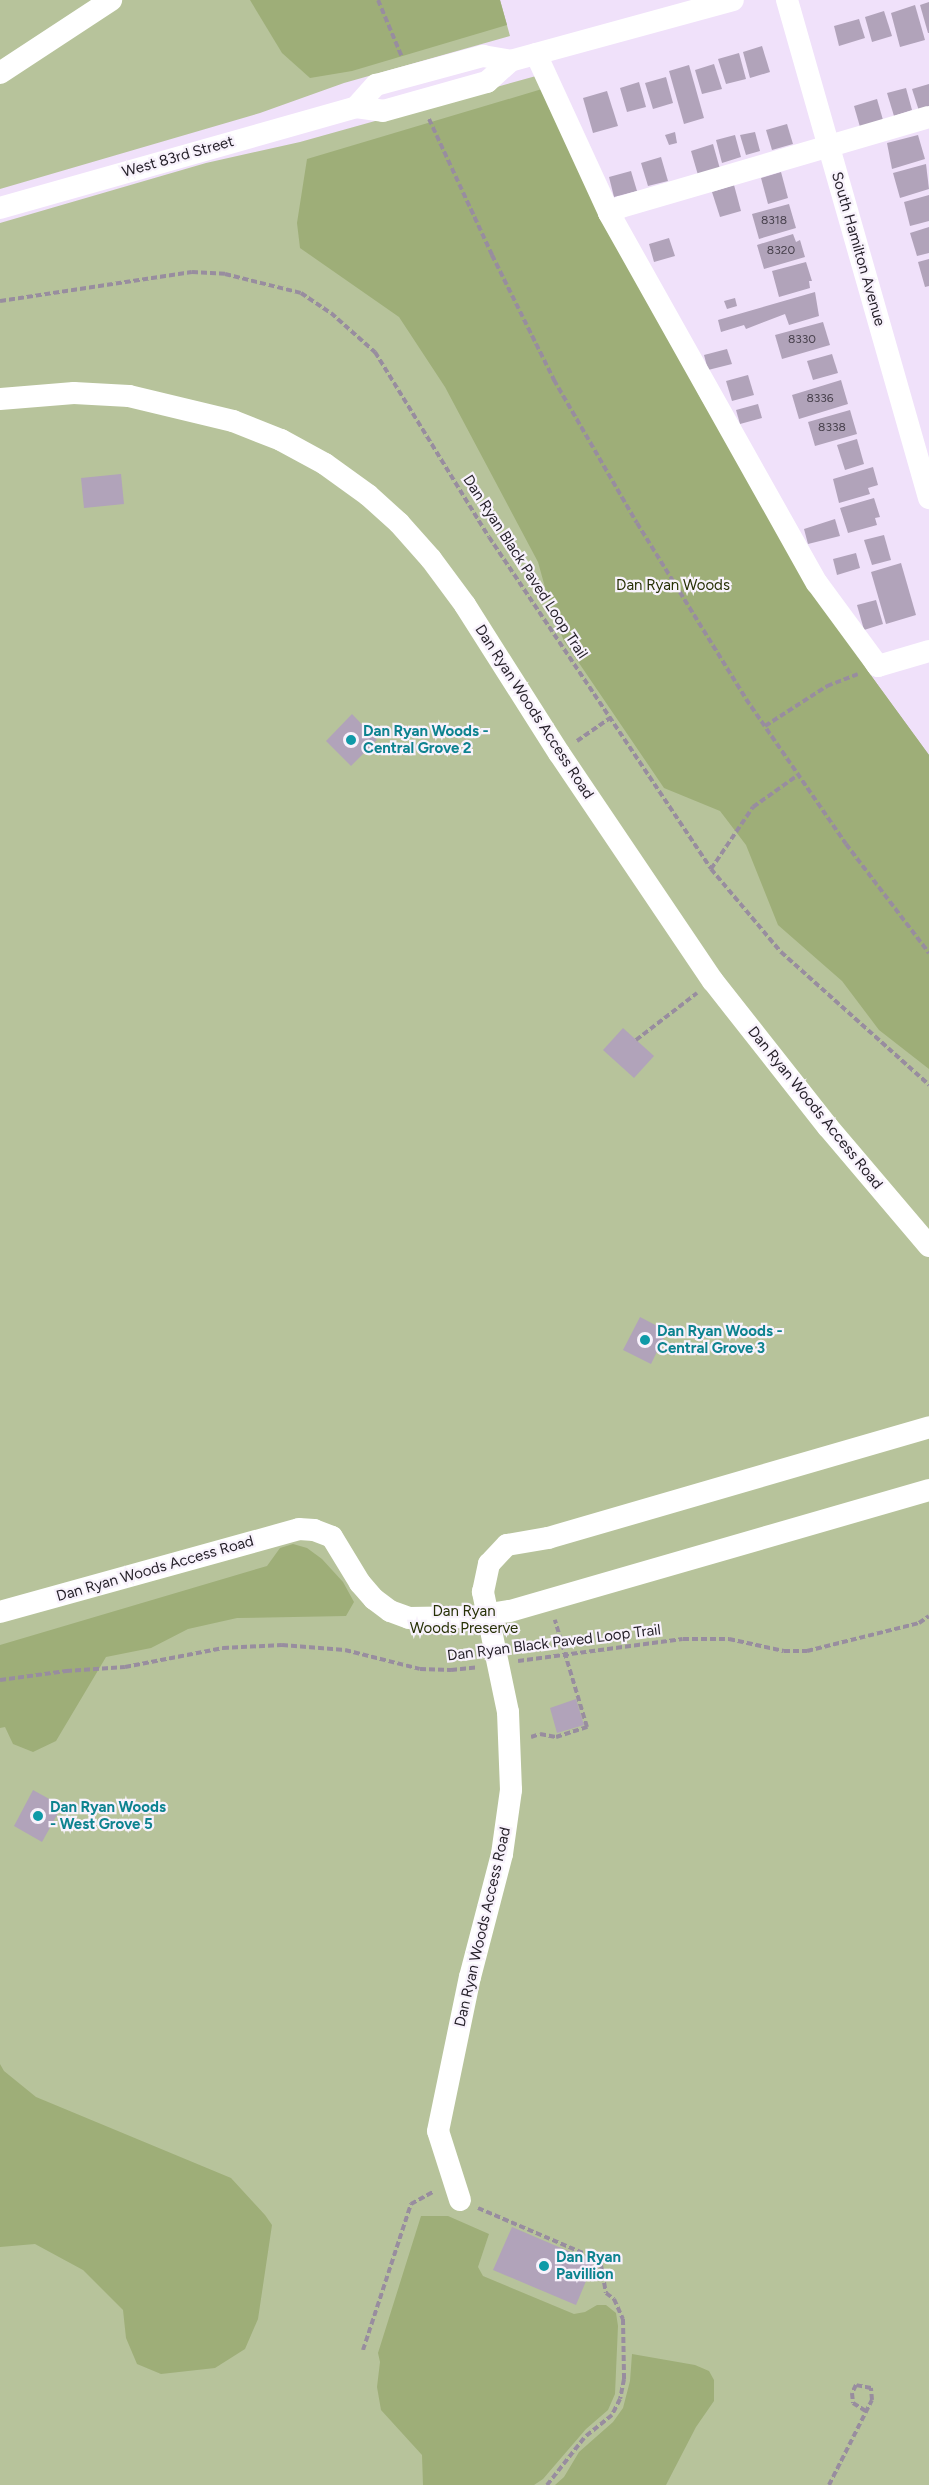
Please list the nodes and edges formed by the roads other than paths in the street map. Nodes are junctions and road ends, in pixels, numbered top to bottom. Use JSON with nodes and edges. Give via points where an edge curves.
{"nodes":[{"id":1,"x":111,"y":0,"type":"edge"},
{"id":2,"x":733,"y":0,"type":"edge"},
{"id":3,"x":787,"y":0,"type":"edge"},
{"id":4,"x":536,"y":54,"type":"junction"},
{"id":5,"x":0,"y":73,"type":"edge"},
{"id":6,"x":929,"y":117,"type":"edge"},
{"id":7,"x":829,"y":146,"type":"junction"},
{"id":8,"x":0,"y":208,"type":"edge"},
{"id":9,"x":609,"y":213,"type":"junction"},
{"id":10,"x":0,"y":399,"type":"edge"},
{"id":11,"x":929,"y":498,"type":"edge"},
{"id":12,"x":929,"y":651,"type":"edge"},
{"id":13,"x":929,"y":1246,"type":"edge"},
{"id":14,"x":929,"y":1427,"type":"edge"},
{"id":15,"x":929,"y":1490,"type":"edge"},
{"id":16,"x":0,"y":1612,"type":"edge"},
{"id":17,"x":486,"y":1615,"type":"junction"},
{"id":18,"x":457,"y":2190,"type":"road end"}],
"edges":[{"from":1,"to":5,"type":"street"},
{"from":2,"to":4,"type":"street","name":"West 83rd Street"},
{"from":3,"to":7,"type":"street","name":"South Hamilton Avenue"},
{"from":4,"to":8,"type":"street","name":"West 83rd Street","via":[[510,61],[483,56],[376,85],[356,107]]},
{"from":4,"to":9,"type":"street"},
{"from":6,"to":7,"type":"street"},
{"from":7,"to":9,"type":"street"},
{"from":7,"to":11,"type":"street","name":"South Hamilton Avenue"},
{"from":9,"to":12,"type":"street","via":[[817,583],[878,666]]},
{"from":10,"to":13,"type":"street","name":"Dan Ryan Woods Access Road","via":[[74,393],[129,396],[233,421],[326,464],[391,516],[431,559],[465,605],[559,753],[713,981],[828,1127]]},
{"from":14,"to":17,"type":"street","via":[[548,1538],[507,1545],[489,1564],[484,1578]]},
{"from":15,"to":17,"type":"street","name":"Dan Ryan Woods Access Road"},
{"from":16,"to":17,"type":"street","name":"Dan Ryan Woods Access Road","via":[[299,1529],[332,1537],[360,1583],[390,1611],[409,1618]]},
{"from":17,"to":18,"type":"street","name":"Dan Ryan Woods Access Road","via":[[508,1712],[511,1790],[502,1854],[470,1977],[438,2131]]}]}
